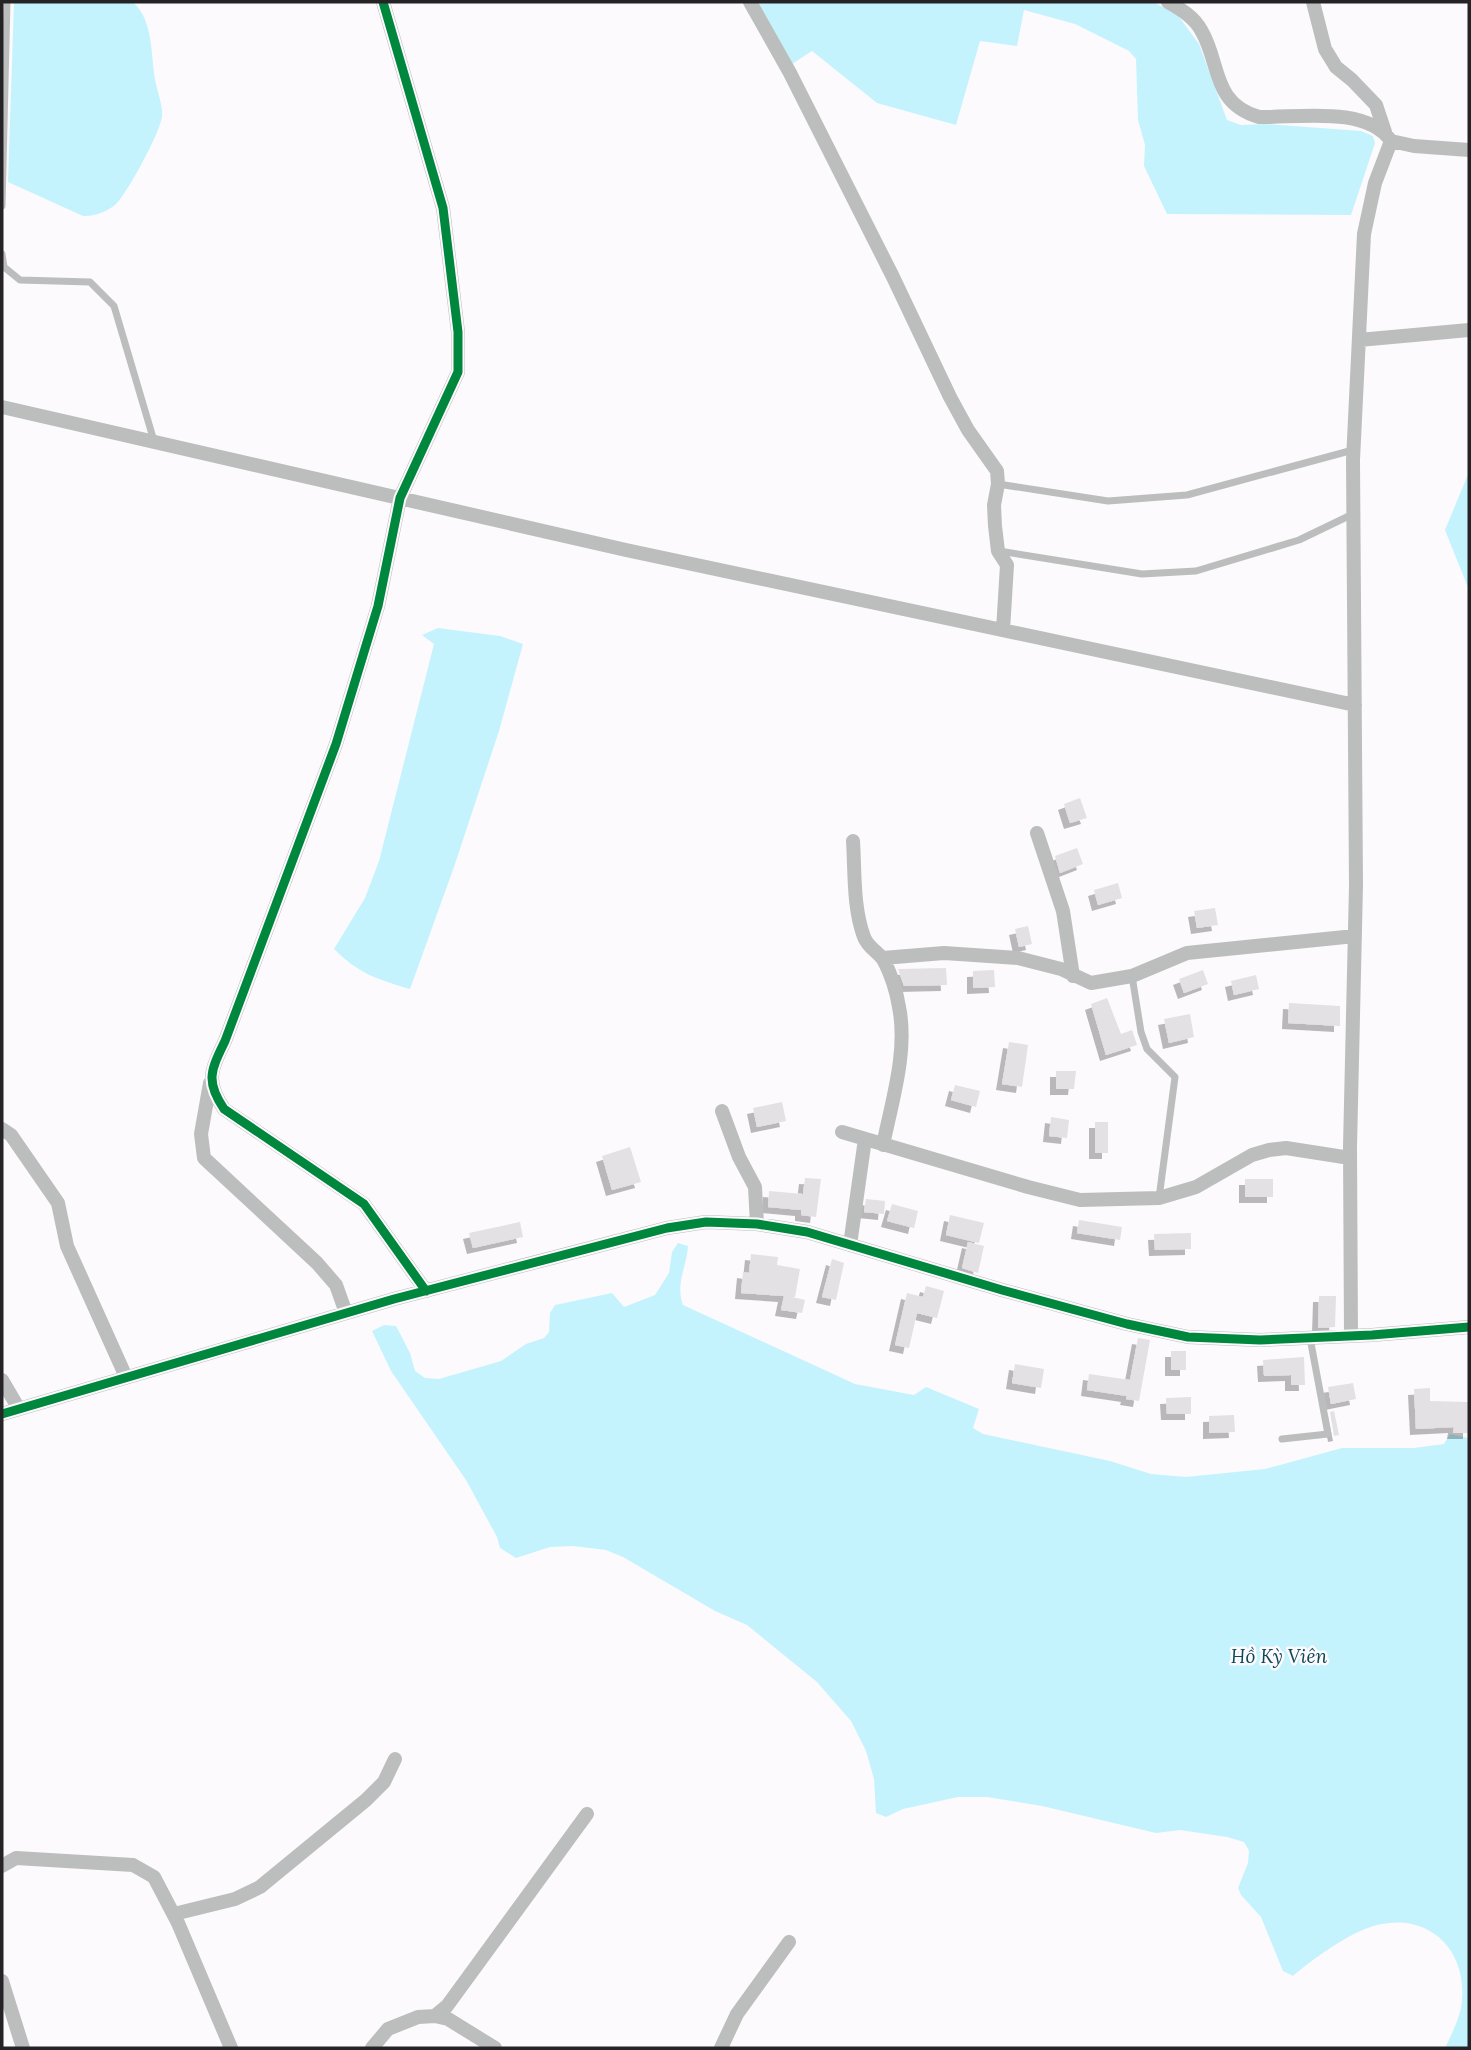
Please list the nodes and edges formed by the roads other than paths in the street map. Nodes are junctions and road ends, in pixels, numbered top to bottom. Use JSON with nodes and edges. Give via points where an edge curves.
{"nodes":[{"id":1,"x":8,"y":2,"type":"edge"},
{"id":2,"x":383,"y":2,"type":"edge"},
{"id":3,"x":750,"y":2,"type":"edge"},
{"id":4,"x":1168,"y":2,"type":"edge"},
{"id":5,"x":1313,"y":2,"type":"edge"},
{"id":6,"x":1388,"y":136,"type":"junction"},
{"id":7,"x":1469,"y":150,"type":"edge"},
{"id":8,"x":2,"y":206,"type":"edge"},
{"id":9,"x":2,"y":254,"type":"edge"},
{"id":10,"x":1469,"y":330,"type":"edge"},
{"id":11,"x":1359,"y":340,"type":"junction"},
{"id":12,"x":2,"y":407,"type":"edge"},
{"id":13,"x":155,"y":442,"type":"junction"},
{"id":14,"x":1353,"y":450,"type":"junction"},
{"id":15,"x":998,"y":484,"type":"junction"},
{"id":16,"x":400,"y":498,"type":"junction"},
{"id":17,"x":1353,"y":514,"type":"junction"},
{"id":18,"x":998,"y":551,"type":"junction"},
{"id":19,"x":1003,"y":629,"type":"junction"},
{"id":20,"x":1355,"y":705,"type":"junction"},
{"id":21,"x":1037,"y":832,"type":"dead end"},
{"id":22,"x":853,"y":842,"type":"dead end"},
{"id":23,"x":1355,"y":936,"type":"junction"},
{"id":24,"x":883,"y":958,"type":"junction"},
{"id":25,"x":1073,"y":976,"type":"junction"},
{"id":26,"x":1132,"y":976,"type":"junction"},
{"id":27,"x":211,"y":1078,"type":"junction"},
{"id":28,"x":722,"y":1111,"type":"dead end"},
{"id":29,"x":2,"y":1129,"type":"edge"},
{"id":30,"x":842,"y":1132,"type":"dead end"},
{"id":31,"x":865,"y":1139,"type":"junction"},
{"id":32,"x":883,"y":1145,"type":"junction"},
{"id":33,"x":1350,"y":1158,"type":"junction"},
{"id":34,"x":1159,"y":1198,"type":"junction"},
{"id":35,"x":757,"y":1224,"type":"junction"},
{"id":36,"x":850,"y":1245,"type":"junction"},
{"id":37,"x":426,"y":1291,"type":"junction"},
{"id":38,"x":346,"y":1313,"type":"junction"},
{"id":39,"x":1469,"y":1327,"type":"edge"},
{"id":40,"x":1351,"y":1336,"type":"junction"},
{"id":41,"x":1310,"y":1338,"type":"junction"},
{"id":42,"x":126,"y":1377,"type":"junction"},
{"id":43,"x":2,"y":1380,"type":"edge"},
{"id":44,"x":19,"y":1409,"type":"junction"},
{"id":45,"x":2,"y":1414,"type":"edge"},
{"id":46,"x":1282,"y":1439,"type":"dead end"},
{"id":47,"x":395,"y":1759,"type":"dead end"},
{"id":48,"x":587,"y":1814,"type":"dead end"},
{"id":49,"x":2,"y":1866,"type":"edge"},
{"id":50,"x":174,"y":1914,"type":"junction"},
{"id":51,"x":789,"y":1942,"type":"dead end"},
{"id":52,"x":2,"y":1981,"type":"edge"},
{"id":53,"x":435,"y":2016,"type":"junction"},
{"id":54,"x":23,"y":2048,"type":"edge"},
{"id":55,"x":231,"y":2048,"type":"edge"},
{"id":56,"x":372,"y":2048,"type":"edge"},
{"id":57,"x":495,"y":2048,"type":"edge"},
{"id":58,"x":721,"y":2048,"type":"edge"}],
"edges":[{"from":1,"to":8,"type":"lane"},
{"from":2,"to":16,"type":"street","via":[[443,208],[458,332],[458,372]]},
{"from":3,"to":15,"type":"street","via":[[790,73],[950,397],[998,471]]},
{"from":4,"to":6,"type":"street","via":[[1196,21],[1216,76],[1231,101],[1247,114],[1341,116],[1367,122]]},
{"from":5,"to":6,"type":"street","via":[[1325,49],[1336,67],[1376,105]]},
{"from":6,"to":7,"type":"street","via":[[1414,146]]},
{"from":6,"to":11,"type":"street","via":[[1364,234]]},
{"from":9,"to":13,"type":"lane","via":[[4,267],[20,280],[90,282],[114,306]]},
{"from":10,"to":11,"type":"street"},
{"from":11,"to":14,"type":"street"},
{"from":12,"to":13,"type":"street"},
{"from":13,"to":16,"type":"street"},
{"from":14,"to":15,"type":"lane","via":[[1187,495],[1108,501]]},
{"from":14,"to":17,"type":"street"},
{"from":15,"to":18,"type":"street","via":[[994,505]]},
{"from":16,"to":19,"type":"street"},
{"from":16,"to":27,"type":"street","via":[[378,606],[336,744]]},
{"from":17,"to":18,"type":"lane","via":[[1299,540],[1196,571],[1142,574]]},
{"from":17,"to":20,"type":"street"},
{"from":18,"to":19,"type":"street","via":[[1007,565]]},
{"from":19,"to":20,"type":"street"},
{"from":20,"to":23,"type":"street"},
{"from":21,"to":25,"type":"street","via":[[1063,911]]},
{"from":22,"to":24,"type":"street","via":[[858,916],[867,944]]},
{"from":23,"to":26,"type":"street","via":[[1187,953]]},
{"from":23,"to":33,"type":"street"},
{"from":24,"to":25,"type":"street","via":[[944,953],[1018,958]]},
{"from":24,"to":32,"type":"street","via":[[902,1028]]},
{"from":25,"to":26,"type":"street","via":[[1091,983]]},
{"from":26,"to":34,"type":"lane","via":[[1147,1049],[1175,1077]]},
{"from":27,"to":37,"type":"street","via":[[224,1110],[364,1204]]},
{"from":27,"to":38,"type":"street","via":[[201,1134],[204,1158],[317,1263],[336,1285]]},
{"from":28,"to":35,"type":"street","via":[[755,1187]]},
{"from":29,"to":42,"type":"street","via":[[11,1135],[58,1203],[67,1246]]},
{"from":30,"to":31,"type":"street"},
{"from":31,"to":32,"type":"street"},
{"from":31,"to":36,"type":"street"},
{"from":32,"to":34,"type":"street","via":[[1080,1200]]},
{"from":33,"to":34,"type":"street","via":[[1286,1148],[1269,1150],[1196,1186]]},
{"from":33,"to":40,"type":"street"},
{"from":35,"to":36,"type":"street"},
{"from":35,"to":37,"type":"street","via":[[706,1222],[667,1228]]},
{"from":36,"to":41,"type":"street","via":[[1188,1337]]},
{"from":37,"to":38,"type":"street"},
{"from":38,"to":42,"type":"street"},
{"from":39,"to":40,"type":"street"},
{"from":40,"to":41,"type":"street"},
{"from":41,"to":46,"type":"lane","via":[[1328,1434]]},
{"from":42,"to":44,"type":"street"},
{"from":43,"to":44,"type":"street"},
{"from":44,"to":45,"type":"street"},
{"from":47,"to":50,"type":"street","via":[[384,1782],[366,1800],[260,1886],[235,1899]]},
{"from":48,"to":53,"type":"street","via":[[447,2006]]},
{"from":49,"to":50,"type":"street","via":[[16,1858],[132,1866],[154,1877]]},
{"from":50,"to":55,"type":"street"},
{"from":51,"to":58,"type":"street","via":[[737,2014]]},
{"from":52,"to":54,"type":"street"},
{"from":53,"to":56,"type":"street","via":[[418,2017],[388,2029]]},
{"from":53,"to":57,"type":"street"}]}
